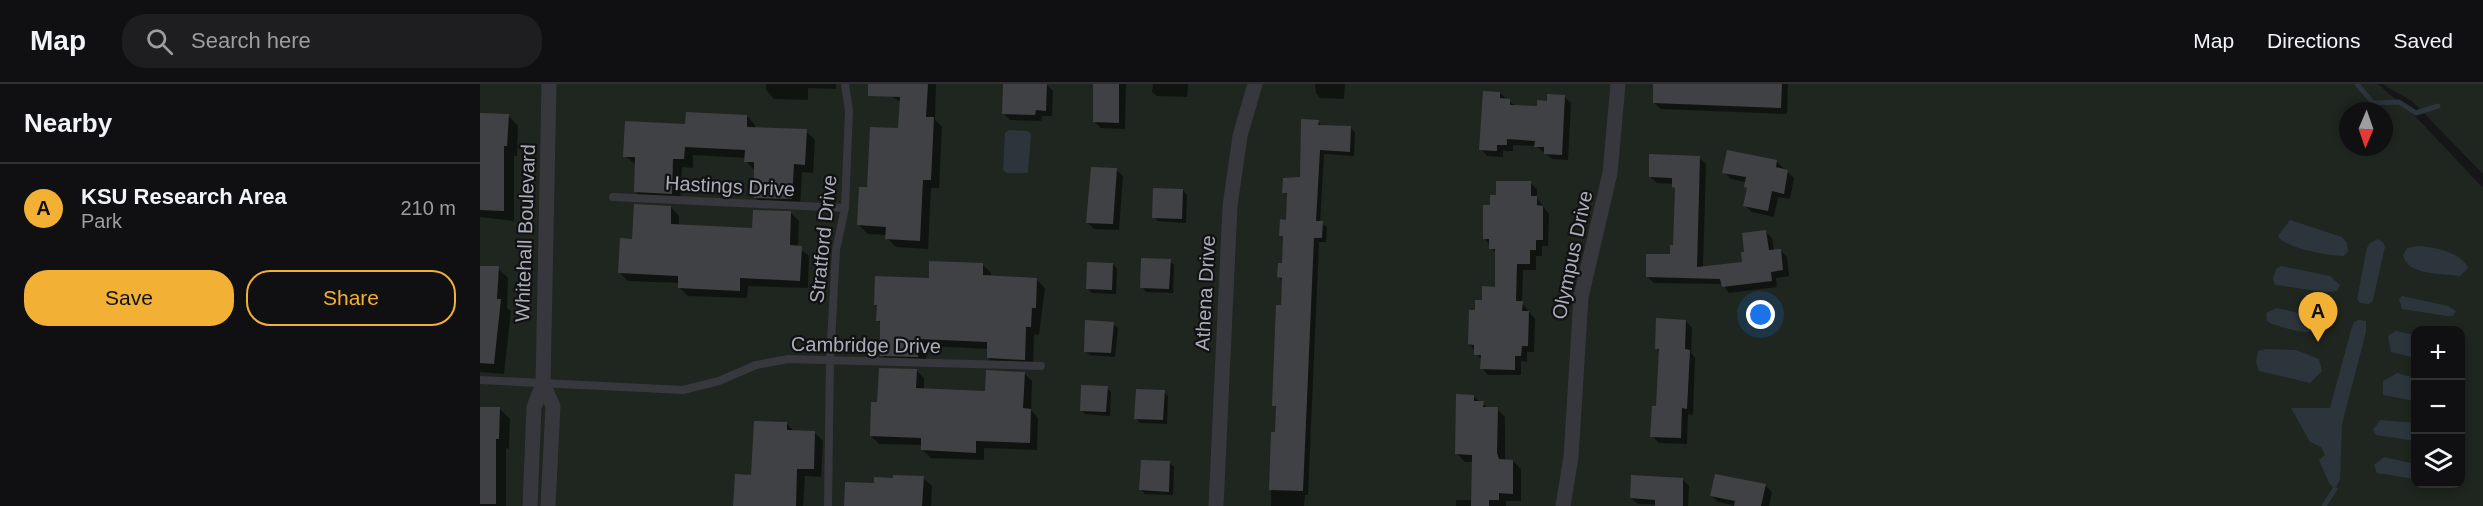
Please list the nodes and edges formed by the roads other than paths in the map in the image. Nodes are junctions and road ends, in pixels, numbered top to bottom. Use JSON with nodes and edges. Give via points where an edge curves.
{"nodes":[{"id":1,"x":549,"y":84,"type":"edge"},
{"id":2,"x":845,"y":84,"type":"edge"},
{"id":3,"x":1255,"y":84,"type":"edge"},
{"id":4,"x":1618,"y":84,"type":"edge"},
{"id":5,"x":613,"y":197,"type":"dead end"},
{"id":6,"x":845,"y":208,"type":"junction"},
{"id":7,"x":830,"y":360,"type":"junction"},
{"id":8,"x":1041,"y":366,"type":"dead end"},
{"id":9,"x":480,"y":380,"type":"edge"},
{"id":10,"x":543,"y":384,"type":"junction"},
{"id":11,"x":530,"y":506,"type":"edge"},
{"id":12,"x":548,"y":506,"type":"edge"},
{"id":13,"x":828,"y":506,"type":"edge"},
{"id":14,"x":1216,"y":506,"type":"edge"},
{"id":15,"x":1563,"y":506,"type":"edge"}],
"edges":[{"from":1,"to":10,"type":"street","name":"Whitehall Boulevard"},
{"from":2,"to":6,"type":"lane","name":"Stratford Drive","via":[[849,111]]},
{"from":3,"to":14,"type":"street","name":"Athena Drive","via":[[1240,136],[1230,206]]},
{"from":4,"to":15,"type":"street","name":"Olympus Drive","via":[[1612,165],[1581,297],[1571,457]]},
{"from":5,"to":6,"type":"lane","name":"Hastings Drive"},
{"from":6,"to":7,"type":"lane","name":"Stratford Drive","via":[[836,250]]},
{"from":7,"to":8,"type":"lane","name":"Cambridge Drive"},
{"from":7,"to":10,"type":"lane","name":"Cambridge Drive","via":[[771,361],[702,387],[683,390]]},
{"from":7,"to":13,"type":"lane","name":"Stratford Drive"},
{"from":9,"to":10,"type":"lane","name":"Cambridge Drive"},
{"from":10,"to":11,"type":"street","name":"Whitehall Boulevard","via":[[534,407]]},
{"from":10,"to":12,"type":"street","name":"Whitehall Boulevard","via":[[553,406]]}]}
